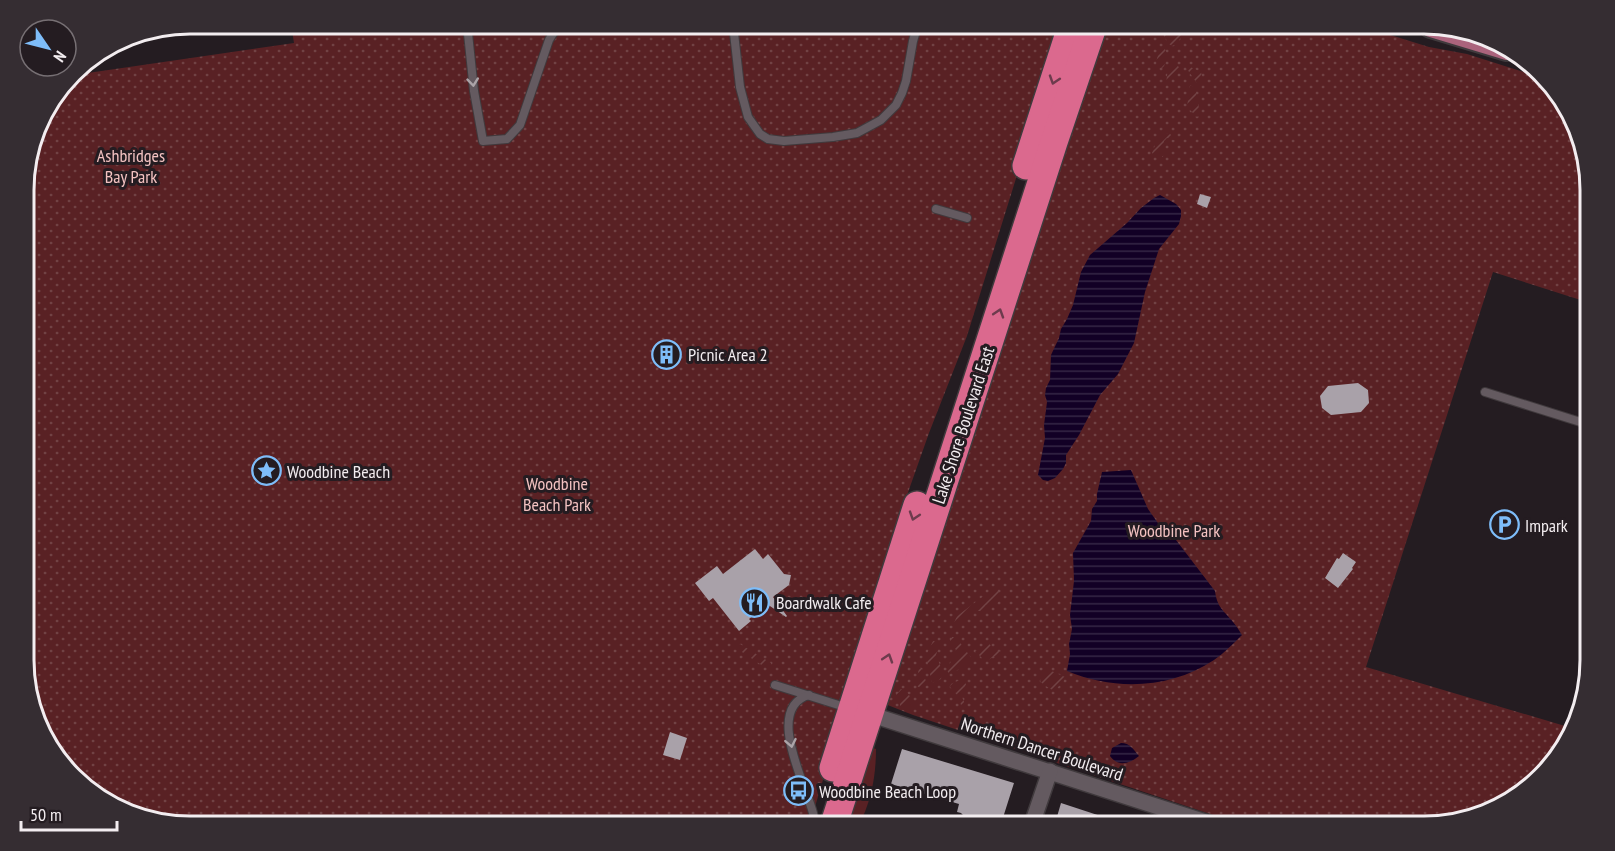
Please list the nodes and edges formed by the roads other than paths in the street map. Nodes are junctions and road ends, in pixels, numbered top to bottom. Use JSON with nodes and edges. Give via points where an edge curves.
{"nodes":[{"id":1,"x":468,"y":35,"type":"edge"},
{"id":2,"x":552,"y":35,"type":"edge"},
{"id":3,"x":733,"y":35,"type":"edge"},
{"id":4,"x":915,"y":35,"type":"edge"},
{"id":5,"x":1069,"y":35,"type":"edge"},
{"id":6,"x":1090,"y":35,"type":"edge"},
{"id":7,"x":936,"y":209,"type":"dead end"},
{"id":8,"x":967,"y":218,"type":"dead end"},
{"id":9,"x":1485,"y":392,"type":"dead end"},
{"id":10,"x":1580,"y":422,"type":"edge"},
{"id":11,"x":775,"y":685,"type":"dead end"},
{"id":12,"x":809,"y":695,"type":"junction"},
{"id":13,"x":860,"y":711,"type":"junction"},
{"id":14,"x":1050,"y":771,"type":"junction"},
{"id":15,"x":813,"y":816,"type":"edge"},
{"id":16,"x":819,"y":816,"type":"edge"},
{"id":17,"x":836,"y":816,"type":"edge"},
{"id":18,"x":1035,"y":816,"type":"edge"},
{"id":19,"x":1187,"y":816,"type":"edge"}],
"edges":[{"from":1,"to":2,"type":"lane","one_way":true,"via":[[483,141],[507,139],[520,125]]},
{"from":3,"to":4,"type":"lane","via":[[748,117],[760,134],[784,141],[857,133],[881,120],[902,93]]},
{"from":5,"to":13,"type":"highway","name":"Lake Shore Boulevard East","one_way":true},
{"from":13,"to":6,"type":"highway","name":"Lake Shore Boulevard East","one_way":true},
{"from":7,"to":8,"type":"lane"},
{"from":9,"to":10,"type":"lane"},
{"from":11,"to":12,"type":"lane"},
{"from":12,"to":13,"type":"lane"},
{"from":12,"to":15,"type":"lane","one_way":true,"via":[[796,703],[788,723]]},
{"from":13,"to":14,"type":"street","name":"Northern Dancer Boulevard"},
{"from":13,"to":16,"type":"highway","name":"Lake Shore Boulevard East"},
{"from":13,"to":17,"type":"highway","name":"Lake Shore Boulevard East"},
{"from":14,"to":18,"type":"street"},
{"from":14,"to":19,"type":"street","name":"Northern Dancer Boulevard"}]}
